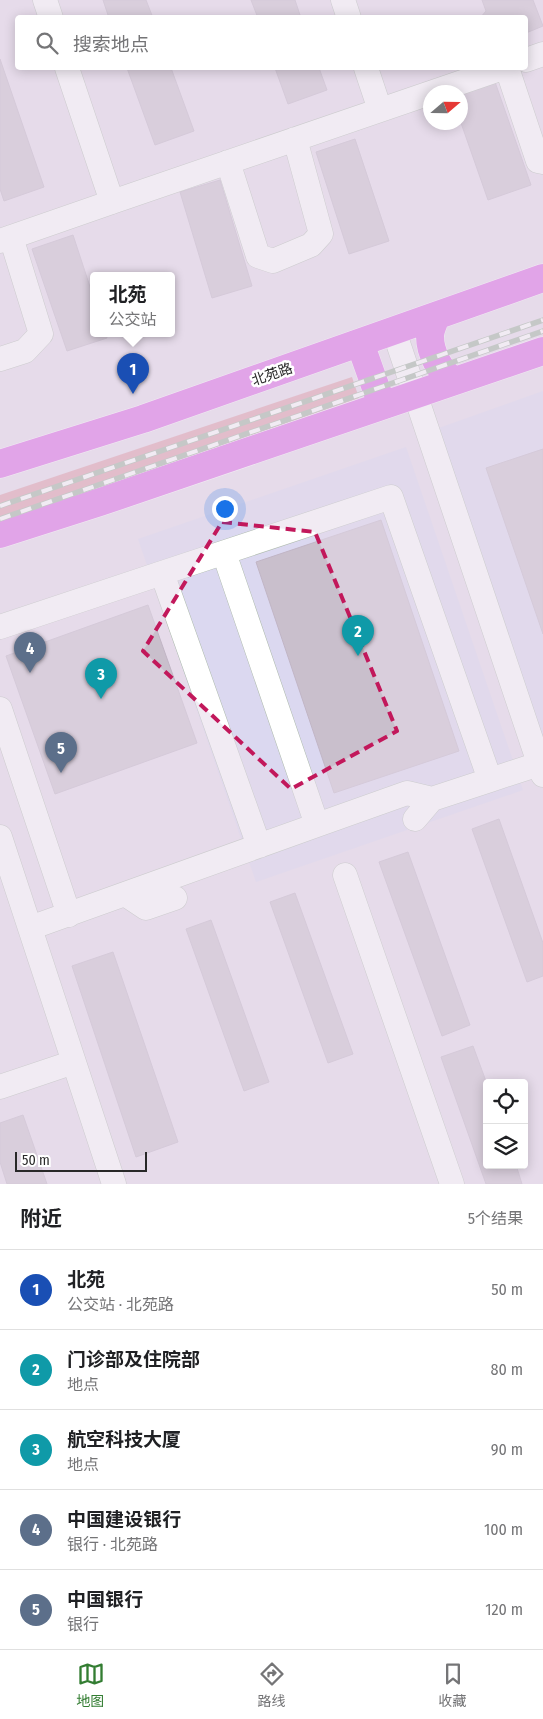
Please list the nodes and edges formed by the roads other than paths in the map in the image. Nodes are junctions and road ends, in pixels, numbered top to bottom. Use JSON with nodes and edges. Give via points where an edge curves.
{"nodes":[{"id":1,"x":45,"y":0,"type":"edge"},
{"id":2,"x":343,"y":0,"type":"edge"},
{"id":3,"x":50,"y":15,"type":"edge"},
{"id":4,"x":348,"y":15,"type":"edge"},
{"id":5,"x":543,"y":54,"type":"edge"},
{"id":6,"x":528,"y":59,"type":"edge"},
{"id":7,"x":69,"y":70,"type":"edge"},
{"id":8,"x":367,"y":70,"type":"edge"},
{"id":9,"x":497,"y":70,"type":"edge"},
{"id":10,"x":508,"y":70,"type":"edge"},
{"id":11,"x":380,"y":110,"type":"junction"},
{"id":12,"x":295,"y":139,"type":"junction"},
{"id":13,"x":228,"y":162,"type":"junction"},
{"id":14,"x":543,"y":162,"type":"edge"},
{"id":15,"x":112,"y":202,"type":"junction"},
{"id":16,"x":6,"y":239,"type":"edge"},
{"id":17,"x":543,"y":278,"type":"edge"},
{"id":18,"x":436,"y":316,"type":"junction"},
{"id":19,"x":394,"y":331,"type":"junction"},
{"id":20,"x":360,"y":343,"type":"junction"},
{"id":21,"x":543,"y":351,"type":"edge"},
{"id":22,"x":0,"y":359,"type":"edge"},
{"id":23,"x":454,"y":381,"type":"junction"},
{"id":24,"x":416,"y":394,"type":"junction"},
{"id":25,"x":382,"y":405,"type":"junction"},
{"id":26,"x":0,"y":464,"type":"edge"},
{"id":27,"x":0,"y":534,"type":"edge"},
{"id":28,"x":224,"y":553,"type":"junction"},
{"id":29,"x":162,"y":573,"type":"junction"},
{"id":30,"x":0,"y":627,"type":"edge"},
{"id":31,"x":0,"y":709,"type":"edge"},
{"id":32,"x":541,"y":769,"type":"edge"},
{"id":33,"x":490,"y":780,"type":"junction"},
{"id":34,"x":432,"y":799,"type":"junction"},
{"id":35,"x":415,"y":819,"type":"dead end"},
{"id":36,"x":317,"y":825,"type":"junction"},
{"id":37,"x":0,"y":837,"type":"edge"},
{"id":38,"x":259,"y":846,"type":"junction"},
{"id":39,"x":345,"y":874,"type":"dead end"},
{"id":40,"x":125,"y":894,"type":"junction"},
{"id":41,"x":175,"y":898,"type":"dead end"},
{"id":42,"x":69,"y":914,"type":"junction"},
{"id":43,"x":30,"y":928,"type":"junction"},
{"id":44,"x":74,"y":1062,"type":"junction"},
{"id":45,"x":0,"y":1088,"type":"edge"},
{"id":46,"x":114,"y":1184,"type":"edge"},
{"id":47,"x":452,"y":1184,"type":"edge"}],
"edges":[{"from":1,"to":3,"type":"street"},
{"from":2,"to":4,"type":"street"},
{"from":5,"to":6,"type":"street"},
{"from":7,"to":15,"type":"street"},
{"from":8,"to":11,"type":"street"},
{"from":9,"to":11,"type":"street"},
{"from":10,"to":14,"type":"street","via":[[538,160]]},
{"from":11,"to":12,"type":"street"},
{"from":12,"to":13,"type":"street"},
{"from":12,"to":13,"type":"street","via":[[321,234],[311,245],[273,261],[258,256]]},
{"from":13,"to":15,"type":"street"},
{"from":15,"to":16,"type":"street"},
{"from":16,"to":22,"type":"street","via":[[41,334],[25,352]]},
{"from":17,"to":18,"type":"main road","name":"北苑路"},
{"from":18,"to":19,"type":"main road","name":"北苑路"},
{"from":18,"to":23,"type":"main road","via":[[430,335],[433,350],[442,373]]},
{"from":19,"to":20,"type":"main road","name":"北苑路"},
{"from":19,"to":24,"type":"street"},
{"from":20,"to":25,"type":"main road"},
{"from":20,"to":26,"type":"main road","name":"北苑路"},
{"from":21,"to":23,"type":"main road"},
{"from":23,"to":24,"type":"main road"},
{"from":24,"to":25,"type":"main road"},
{"from":24,"to":32,"type":"street"},
{"from":25,"to":27,"type":"main road"},
{"from":28,"to":29,"type":"street"},
{"from":28,"to":33,"type":"street","via":[[391,497]]},
{"from":28,"to":36,"type":"street"},
{"from":29,"to":30,"type":"street"},
{"from":29,"to":38,"type":"street"},
{"from":31,"to":42,"type":"street"},
{"from":32,"to":33,"type":"street"},
{"from":33,"to":34,"type":"street"},
{"from":34,"to":35,"type":"street"},
{"from":34,"to":36,"type":"street","via":[[407,793]]},
{"from":36,"to":38,"type":"street"},
{"from":37,"to":43,"type":"street"},
{"from":38,"to":40,"type":"street"},
{"from":39,"to":47,"type":"street"},
{"from":40,"to":41,"type":"street","via":[[146,908]]},
{"from":40,"to":42,"type":"street"},
{"from":42,"to":43,"type":"street"},
{"from":43,"to":44,"type":"street"},
{"from":44,"to":45,"type":"street"},
{"from":44,"to":46,"type":"street"}]}
